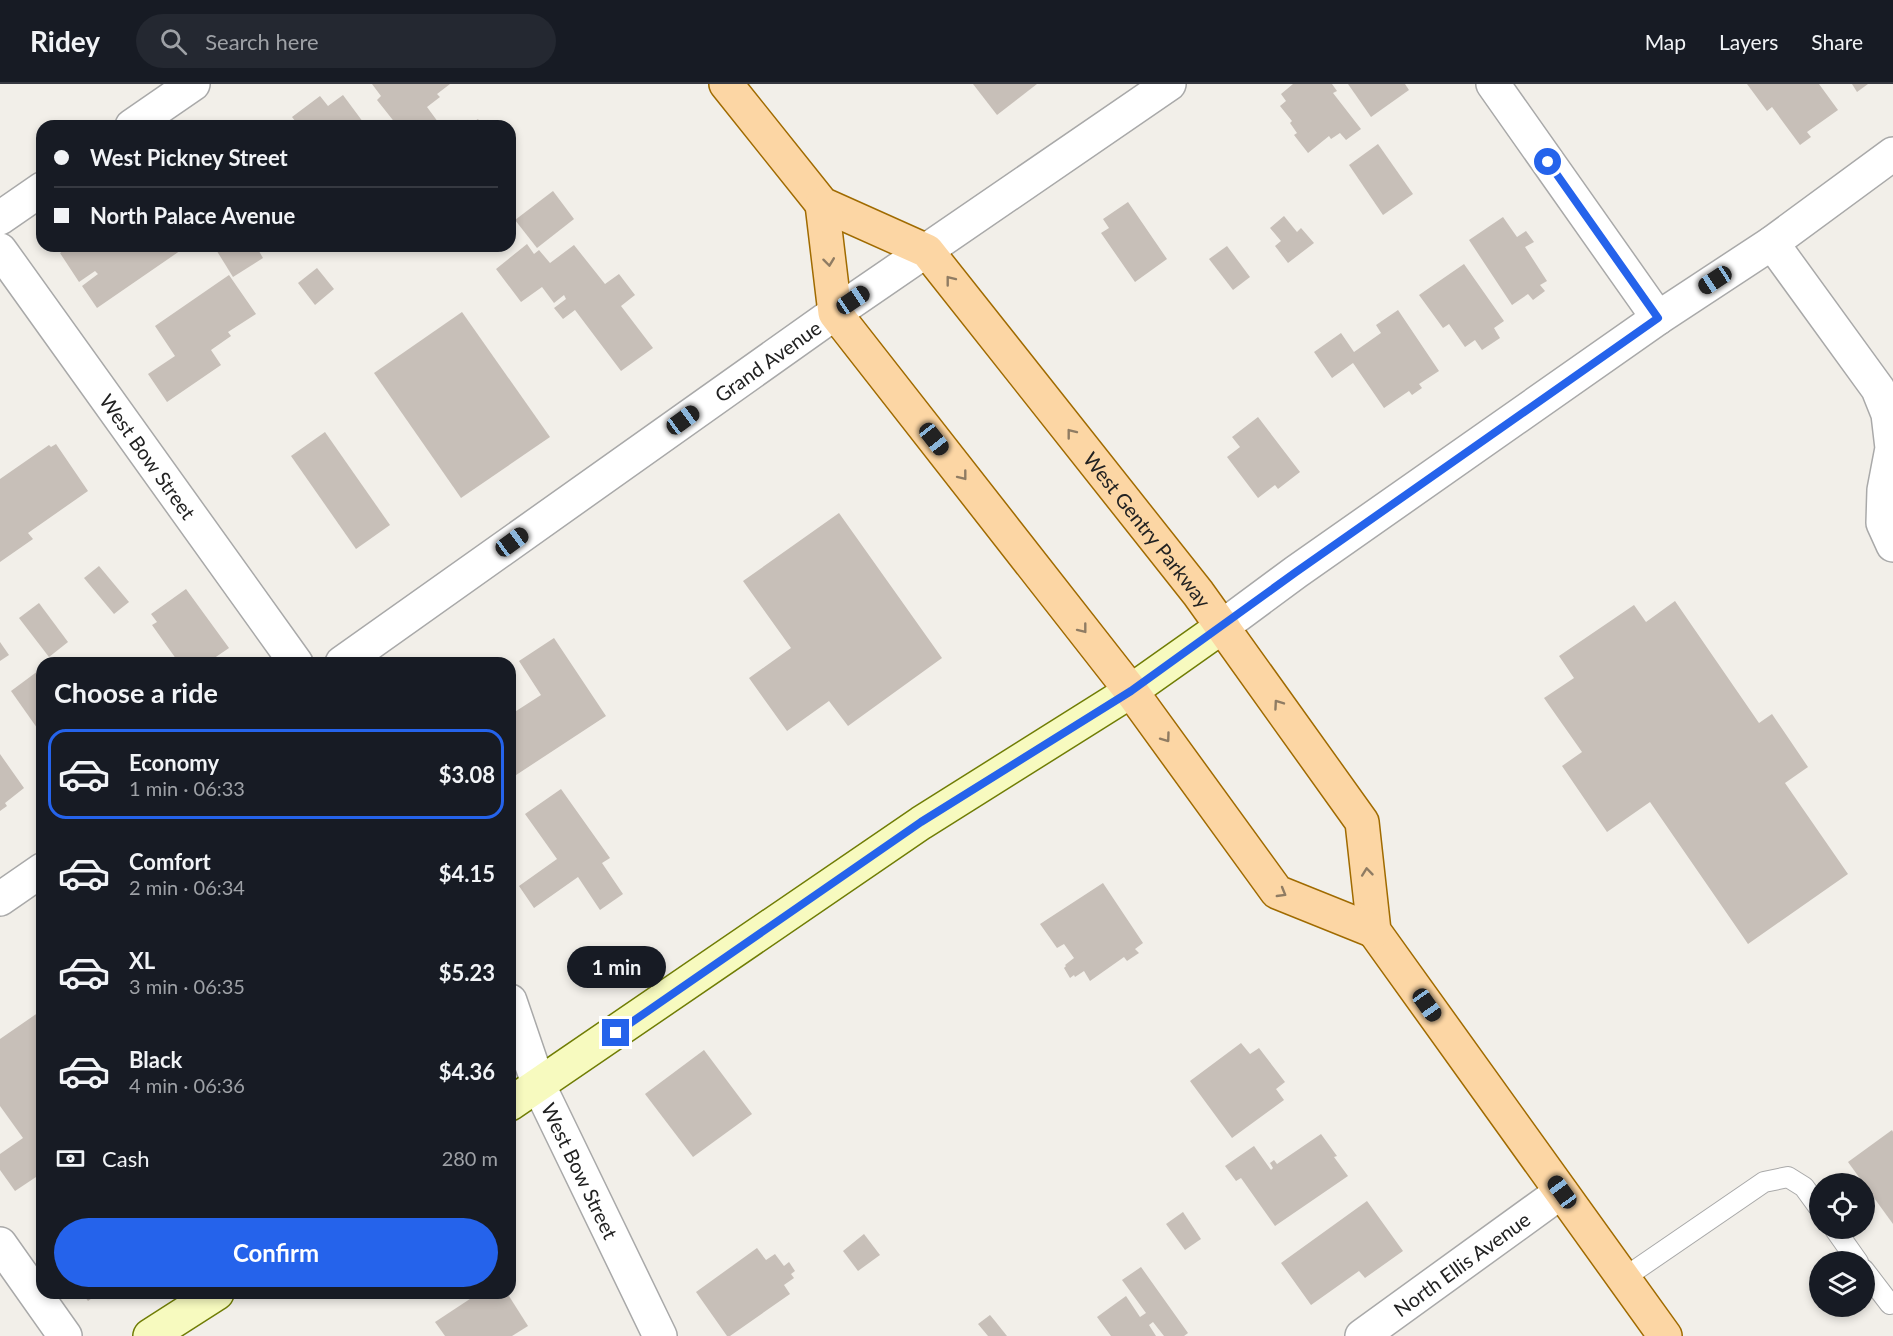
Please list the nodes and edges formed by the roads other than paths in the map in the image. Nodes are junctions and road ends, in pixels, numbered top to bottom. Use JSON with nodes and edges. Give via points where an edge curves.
{"nodes":[{"id":1,"x":193,"y":84,"type":"edge"},
{"id":2,"x":726,"y":84,"type":"edge"},
{"id":3,"x":1169,"y":84,"type":"edge"},
{"id":4,"x":1493,"y":84,"type":"edge"},
{"id":5,"x":141,"y":120,"type":"edge"},
{"id":6,"x":1893,"y":154,"type":"edge"},
{"id":7,"x":36,"y":193,"type":"edge"},
{"id":8,"x":822,"y":204,"type":"junction"},
{"id":9,"x":0,"y":218,"type":"edge"},
{"id":10,"x":1772,"y":243,"type":"junction"},
{"id":11,"x":0,"y":250,"type":"edge"},
{"id":12,"x":927,"y":251,"type":"junction"},
{"id":13,"x":835,"y":313,"type":"junction"},
{"id":14,"x":1658,"y":318,"type":"junction"},
{"id":15,"x":1893,"y":545,"type":"edge"},
{"id":16,"x":1223,"y":626,"type":"junction"},
{"id":17,"x":292,"y":657,"type":"edge"},
{"id":18,"x":350,"y":657,"type":"edge"},
{"id":19,"x":1131,"y":691,"type":"junction"},
{"id":20,"x":36,"y":874,"type":"edge"},
{"id":21,"x":0,"y":899,"type":"edge"},
{"id":22,"x":1374,"y":931,"type":"junction"},
{"id":23,"x":516,"y":1019,"type":"edge"},
{"id":24,"x":539,"y":1086,"type":"junction"},
{"id":25,"x":516,"y":1100,"type":"edge"},
{"id":26,"x":1562,"y":1192,"type":"junction"},
{"id":27,"x":1809,"y":1194,"type":"edge"},
{"id":28,"x":0,"y":1244,"type":"edge"},
{"id":29,"x":1624,"y":1278,"type":"junction"},
{"id":30,"x":1875,"y":1284,"type":"edge"},
{"id":31,"x":36,"y":1295,"type":"edge"},
{"id":32,"x":39,"y":1299,"type":"edge"},
{"id":33,"x":208,"y":1299,"type":"edge"},
{"id":34,"x":1890,"y":1304,"type":"dead end"},
{"id":35,"x":65,"y":1336,"type":"edge"},
{"id":36,"x":150,"y":1336,"type":"edge"},
{"id":37,"x":660,"y":1336,"type":"edge"},
{"id":38,"x":1362,"y":1336,"type":"edge"},
{"id":39,"x":1665,"y":1336,"type":"edge"}],
"edges":[{"from":1,"to":5,"type":"street"},
{"from":2,"to":8,"type":"main road","name":"West Gentry Parkway"},
{"from":3,"to":12,"type":"street","name":"Grand Avenue"},
{"from":4,"to":14,"type":"street"},
{"from":6,"to":10,"type":"street"},
{"from":7,"to":9,"type":"street"},
{"from":8,"to":12,"type":"main road","name":"West Gentry Parkway"},
{"from":8,"to":13,"type":"main road","one_way":true},
{"from":10,"to":14,"type":"street"},
{"from":10,"to":15,"type":"street","via":[[1878,389],[1888,414],[1892,448],[1883,523]]},
{"from":11,"to":17,"type":"street","name":"West Bow Street"},
{"from":12,"to":13,"type":"street","name":"Grand Avenue"},
{"from":16,"to":12,"type":"main road","name":"West Gentry Parkway","one_way":true},
{"from":13,"to":18,"type":"street","name":"Grand Avenue"},
{"from":13,"to":19,"type":"main road","one_way":true},
{"from":14,"to":16,"type":"street"},
{"from":16,"to":19,"type":"main road"},
{"from":22,"to":16,"type":"main road","name":"West Gentry Parkway","one_way":true,"via":[[1362,822]]},
{"from":19,"to":22,"type":"main road","one_way":true,"via":[[1277,892]]},
{"from":19,"to":24,"type":"main road","via":[[921,822]]},
{"from":20,"to":21,"type":"street"},
{"from":22,"to":26,"type":"main road","name":"West Gentry Parkway"},
{"from":23,"to":24,"type":"street","name":"West Bow Street"},
{"from":24,"to":25,"type":"main road"},
{"from":24,"to":37,"type":"street","name":"West Bow Street"},
{"from":26,"to":29,"type":"main road","name":"West Gentry Parkway"},
{"from":26,"to":38,"type":"street","name":"North Ellis Avenue"},
{"from":27,"to":29,"type":"lane","via":[[1788,1177],[1764,1182]]},
{"from":28,"to":31,"type":"street"},
{"from":29,"to":39,"type":"main road","name":"West Gentry Parkway"},
{"from":30,"to":34,"type":"lane"},
{"from":32,"to":35,"type":"street"},
{"from":33,"to":36,"type":"main road"}]}
